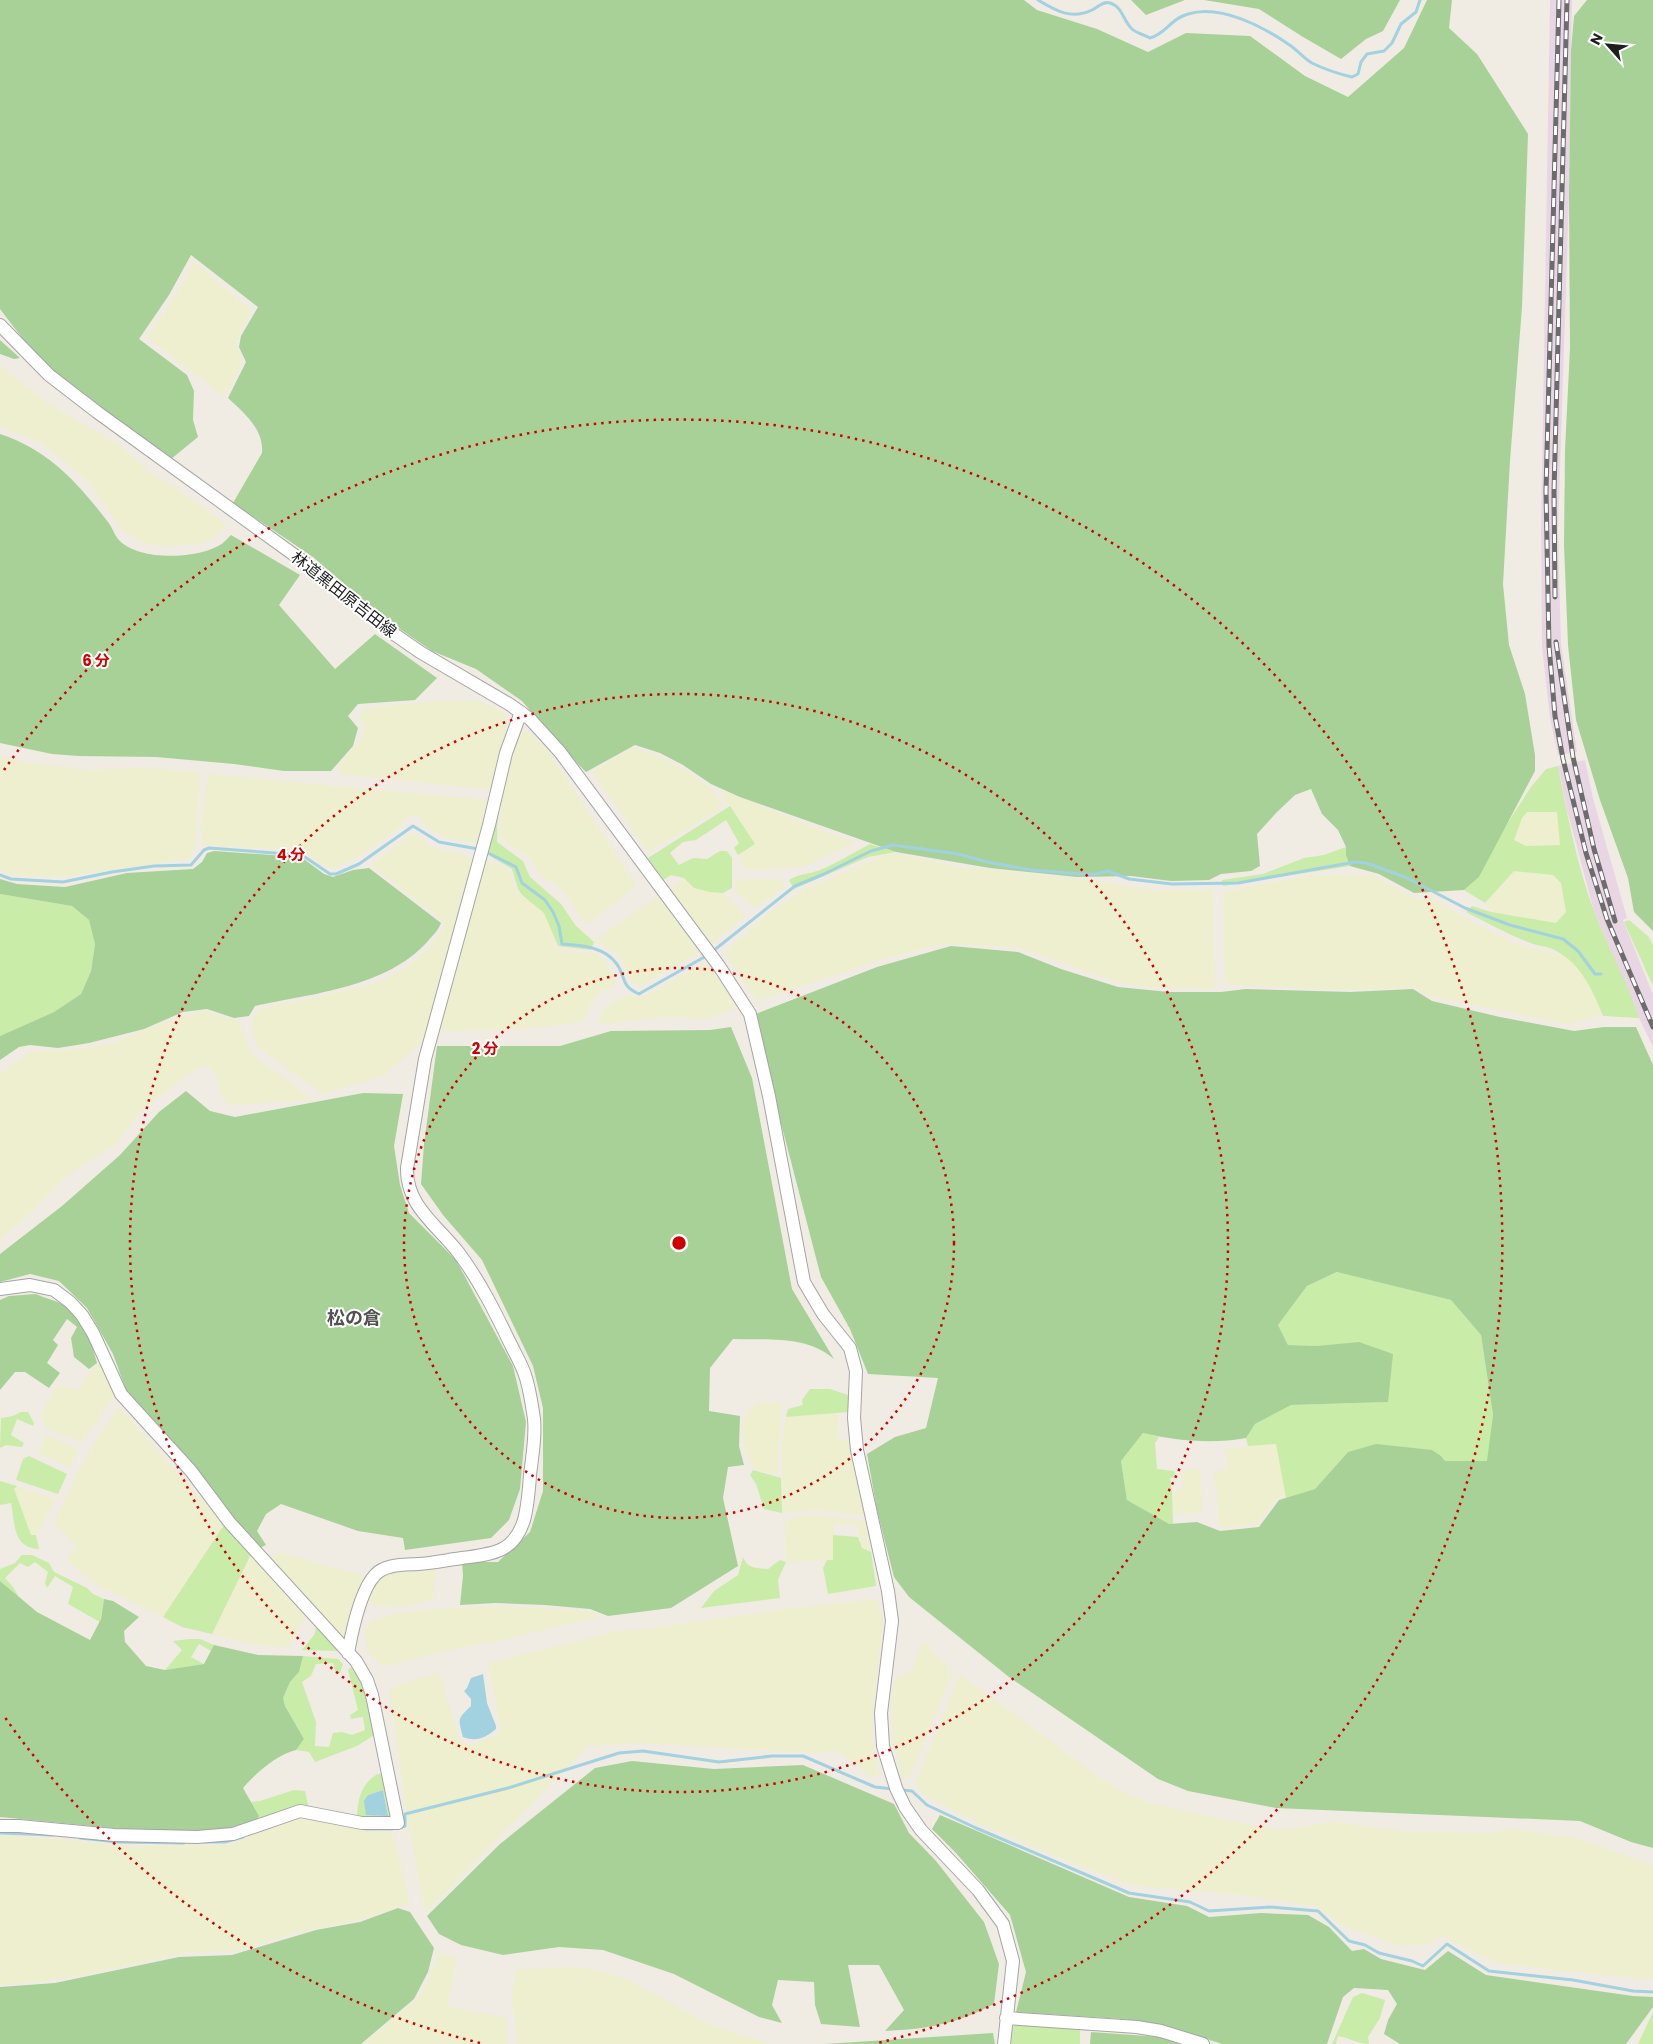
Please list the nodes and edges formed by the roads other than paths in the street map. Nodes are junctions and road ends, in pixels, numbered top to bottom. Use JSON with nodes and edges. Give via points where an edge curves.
{"nodes":[{"id":1,"x":0,"y":325,"type":"edge"},
{"id":2,"x":521,"y":712,"type":"junction"},
{"id":3,"x":0,"y":1289,"type":"edge"},
{"id":4,"x":348,"y":1653,"type":"junction"},
{"id":5,"x":0,"y":1826,"type":"edge"},
{"id":6,"x":1006,"y":2018,"type":"junction"},
{"id":7,"x":1004,"y":2044,"type":"edge"},
{"id":8,"x":1203,"y":2044,"type":"edge"}],
"edges":[{"from":1,"to":2,"type":"street","name":"林道黒田原吉田線","via":[[57,381],[315,570],[394,634]]},
{"from":2,"to":4,"type":"street","via":[[506,753],[425,1059],[406,1181],[418,1206],[476,1278],[526,1376],[534,1420],[527,1507],[514,1540],[500,1551],[436,1563],[394,1566],[380,1571],[368,1584]]},
{"from":2,"to":6,"type":"street","name":"林道黒田原吉田線","via":[[560,752],[735,989],[750,1014],[770,1096],[804,1282],[823,1314],[850,1348],[855,1365],[857,1450],[892,1621],[881,1713],[883,1746],[905,1807],[978,1890],[1002,1924],[1013,1961]]},
{"from":3,"to":4,"type":"street","via":[[30,1285],[54,1290],[70,1302],[93,1333],[121,1394],[191,1471],[230,1523]]},
{"from":4,"to":5,"type":"street","via":[[367,1680],[372,1695],[398,1823],[362,1823],[300,1810],[233,1834],[197,1837],[114,1835]]},
{"from":6,"to":7,"type":"street","name":"林道黒田原吉田線"},
{"from":6,"to":8,"type":"street","via":[[1161,2030]]}]}
